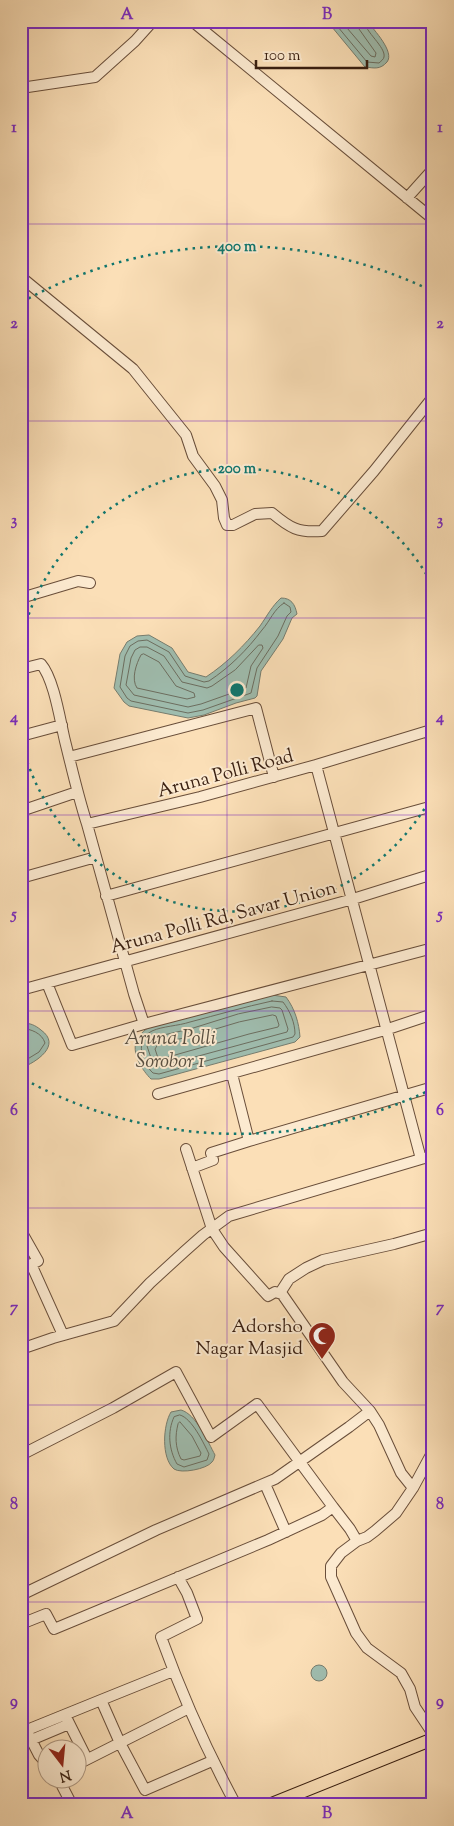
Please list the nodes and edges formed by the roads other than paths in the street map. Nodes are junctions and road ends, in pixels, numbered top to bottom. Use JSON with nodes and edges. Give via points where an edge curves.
{"nodes":[{"id":1,"x":153,"y":21,"type":"edge"},
{"id":2,"x":192,"y":21,"type":"edge"},
{"id":3,"x":21,"y":88,"type":"edge"},
{"id":4,"x":433,"y":169,"type":"edge"},
{"id":5,"x":407,"y":198,"type":"junction"},
{"id":6,"x":433,"y":219,"type":"edge"},
{"id":7,"x":21,"y":277,"type":"edge"},
{"id":8,"x":433,"y":397,"type":"edge"},
{"id":9,"x":90,"y":583,"type":"dead end"},
{"id":10,"x":21,"y":598,"type":"edge"},
{"id":11,"x":21,"y":669,"type":"edge"},
{"id":12,"x":62,"y":725,"type":"junction"},
{"id":13,"x":21,"y":736,"type":"edge"},
{"id":14,"x":433,"y":738,"type":"edge"},
{"id":15,"x":69,"y":757,"type":"junction"},
{"id":16,"x":316,"y":765,"type":"junction"},
{"id":17,"x":274,"y":777,"type":"junction"},
{"id":18,"x":77,"y":792,"type":"junction"},
{"id":19,"x":433,"y":806,"type":"edge"},
{"id":20,"x":21,"y":811,"type":"edge"},
{"id":21,"x":87,"y":824,"type":"junction"},
{"id":22,"x":335,"y":833,"type":"junction"},
{"id":23,"x":96,"y":857,"type":"junction"},
{"id":24,"x":433,"y":874,"type":"edge"},
{"id":25,"x":21,"y":878,"type":"edge"},
{"id":26,"x":106,"y":896,"type":"junction"},
{"id":27,"x":353,"y":899,"type":"junction"},
{"id":28,"x":433,"y":948,"type":"edge"},
{"id":29,"x":125,"y":961,"type":"junction"},
{"id":30,"x":368,"y":966,"type":"junction"},
{"id":31,"x":47,"y":982,"type":"junction"},
{"id":32,"x":21,"y":990,"type":"edge"},
{"id":33,"x":433,"y":1014,"type":"edge"},
{"id":34,"x":144,"y":1024,"type":"junction"},
{"id":35,"x":385,"y":1030,"type":"junction"},
{"id":36,"x":232,"y":1074,"type":"junction"},
{"id":37,"x":433,"y":1087,"type":"edge"},
{"id":38,"x":158,"y":1094,"type":"dead end"},
{"id":39,"x":405,"y":1096,"type":"junction"},
{"id":40,"x":249,"y":1141,"type":"junction"},
{"id":41,"x":186,"y":1149,"type":"dead end"},
{"id":42,"x":433,"y":1156,"type":"edge"},
{"id":43,"x":421,"y":1159,"type":"junction"},
{"id":44,"x":192,"y":1168,"type":"junction"},
{"id":45,"x":212,"y":1228,"type":"junction"},
{"id":46,"x":21,"y":1231,"type":"edge"},
{"id":47,"x":433,"y":1233,"type":"edge"},
{"id":48,"x":31,"y":1264,"type":"junction"},
{"id":49,"x":21,"y":1269,"type":"edge"},
{"id":50,"x":280,"y":1293,"type":"junction"},
{"id":51,"x":63,"y":1335,"type":"junction"},
{"id":52,"x":21,"y":1349,"type":"edge"},
{"id":53,"x":370,"y":1411,"type":"junction"},
{"id":54,"x":433,"y":1451,"type":"edge"},
{"id":55,"x":21,"y":1455,"type":"edge"},
{"id":56,"x":298,"y":1461,"type":"junction"},
{"id":57,"x":264,"y":1484,"type":"junction"},
{"id":58,"x":413,"y":1488,"type":"junction"},
{"id":59,"x":333,"y":1508,"type":"junction"},
{"id":60,"x":286,"y":1532,"type":"junction"},
{"id":61,"x":356,"y":1541,"type":"junction"},
{"id":62,"x":178,"y":1578,"type":"junction"},
{"id":63,"x":21,"y":1595,"type":"edge"},
{"id":64,"x":21,"y":1624,"type":"edge"},
{"id":65,"x":173,"y":1671,"type":"junction"},
{"id":66,"x":101,"y":1700,"type":"junction"},
{"id":67,"x":189,"y":1708,"type":"junction"},
{"id":68,"x":67,"y":1719,"type":"junction"},
{"id":69,"x":21,"y":1720,"type":"edge"},
{"id":70,"x":433,"y":1734,"type":"edge"},
{"id":71,"x":29,"y":1735,"type":"junction"},
{"id":72,"x":74,"y":1738,"type":"edge"},
{"id":73,"x":433,"y":1739,"type":"edge"},
{"id":74,"x":120,"y":1743,"type":"junction"},
{"id":75,"x":38,"y":1753,"type":"edge"},
{"id":76,"x":88,"y":1759,"type":"edge"},
{"id":77,"x":212,"y":1761,"type":"junction"},
{"id":78,"x":63,"y":1788,"type":"edge"},
{"id":79,"x":72,"y":1805,"type":"edge"},
{"id":80,"x":236,"y":1805,"type":"edge"},
{"id":81,"x":268,"y":1805,"type":"edge"}],
"edges":[{"from":1,"to":3,"type":"street","via":[[95,77]]},
{"from":2,"to":5,"type":"street"},
{"from":4,"to":5,"type":"street"},
{"from":5,"to":6,"type":"street"},
{"from":7,"to":8,"type":"street","via":[[133,369],[186,435],[193,456],[216,486],[226,525],[233,525],[254,514],[272,513],[298,531],[322,531]]},
{"from":9,"to":10,"type":"street","via":[[78,581]]},
{"from":11,"to":12,"type":"street","via":[[41,664],[47,671]]},
{"from":12,"to":13,"type":"street"},
{"from":12,"to":15,"type":"street"},
{"from":14,"to":16,"type":"street","via":[[428,731]]},
{"from":15,"to":17,"type":"street","via":[[256,708]]},
{"from":15,"to":18,"type":"street"},
{"from":16,"to":17,"type":"street","name":"Aruna Polli Road"},
{"from":16,"to":22,"type":"street","name":"Aruna Polli Road"},
{"from":17,"to":21,"type":"street","name":"Aruna Polli Road"},
{"from":18,"to":20,"type":"street"},
{"from":18,"to":21,"type":"street"},
{"from":19,"to":22,"type":"street"},
{"from":21,"to":23,"type":"street"},
{"from":22,"to":26,"type":"street"},
{"from":22,"to":27,"type":"street","name":"Aruna Polli Road"},
{"from":23,"to":25,"type":"street"},
{"from":23,"to":26,"type":"street"},
{"from":24,"to":27,"type":"street","name":"Aruna Polli Rd, Savar Union"},
{"from":26,"to":29,"type":"street"},
{"from":27,"to":29,"type":"street","name":"Aruna Polli Rd, Savar Union"},
{"from":27,"to":30,"type":"street","name":"Aruna Polli Road"},
{"from":28,"to":30,"type":"street"},
{"from":29,"to":31,"type":"street","name":"Aruna Polli Rd, Savar Union"},
{"from":29,"to":34,"type":"street"},
{"from":30,"to":34,"type":"street"},
{"from":30,"to":35,"type":"street","name":"Aruna Polli Road"},
{"from":31,"to":32,"type":"street","name":"Aruna Polli Rd, Savar Union"},
{"from":31,"to":34,"type":"street","via":[[72,1045]]},
{"from":33,"to":35,"type":"street"},
{"from":35,"to":36,"type":"street"},
{"from":35,"to":39,"type":"street","name":"Aruna Polli Road"},
{"from":36,"to":38,"type":"street"},
{"from":36,"to":40,"type":"street"},
{"from":37,"to":39,"type":"street"},
{"from":39,"to":40,"type":"street"},
{"from":39,"to":43,"type":"street","name":"Aruna Polli Road"},
{"from":40,"to":44,"type":"street","via":[[211,1153],[213,1160]]},
{"from":41,"to":44,"type":"street"},
{"from":42,"to":43,"type":"street"},
{"from":43,"to":45,"type":"street","via":[[228,1216]]},
{"from":44,"to":45,"type":"street"},
{"from":45,"to":50,"type":"street","via":[[268,1296]]},
{"from":45,"to":51,"type":"street","via":[[150,1283],[114,1321]]},
{"from":46,"to":48,"type":"street","via":[[38,1261]]},
{"from":47,"to":50,"type":"street","via":[[323,1260],[289,1279]]},
{"from":48,"to":49,"type":"street"},
{"from":48,"to":51,"type":"street"},
{"from":50,"to":53,"type":"street","via":[[343,1382]]},
{"from":51,"to":52,"type":"street"},
{"from":53,"to":56,"type":"street"},
{"from":53,"to":58,"type":"street","via":[[401,1473]]},
{"from":54,"to":58,"type":"street"},
{"from":55,"to":56,"type":"street","via":[[176,1372],[210,1437],[257,1404]]},
{"from":56,"to":57,"type":"street"},
{"from":56,"to":59,"type":"street"},
{"from":57,"to":60,"type":"street"},
{"from":57,"to":63,"type":"street","via":[[156,1530]]},
{"from":58,"to":61,"type":"street","via":[[396,1513],[367,1537]]},
{"from":59,"to":60,"type":"street"},
{"from":59,"to":61,"type":"street","via":[[350,1528]]},
{"from":60,"to":62,"type":"street"},
{"from":61,"to":70,"type":"street","via":[[331,1566],[331,1577],[356,1633],[367,1648],[401,1673],[415,1707]]},
{"from":62,"to":64,"type":"street","via":[[54,1629],[46,1614]]},
{"from":62,"to":65,"type":"street","via":[[197,1619],[161,1638]]},
{"from":65,"to":66,"type":"street"},
{"from":65,"to":67,"type":"street"},
{"from":66,"to":68,"type":"street"},
{"from":66,"to":74,"type":"street"},
{"from":67,"to":74,"type":"street"},
{"from":67,"to":77,"type":"street"},
{"from":68,"to":71,"type":"street"},
{"from":68,"to":72,"type":"street"},
{"from":69,"to":71,"type":"street"},
{"from":71,"to":75,"type":"street"},
{"from":73,"to":81,"type":"main road"},
{"from":74,"to":76,"type":"street"},
{"from":74,"to":77,"type":"street","via":[[146,1790]]},
{"from":77,"to":80,"type":"street"},
{"from":78,"to":79,"type":"street"}]}
